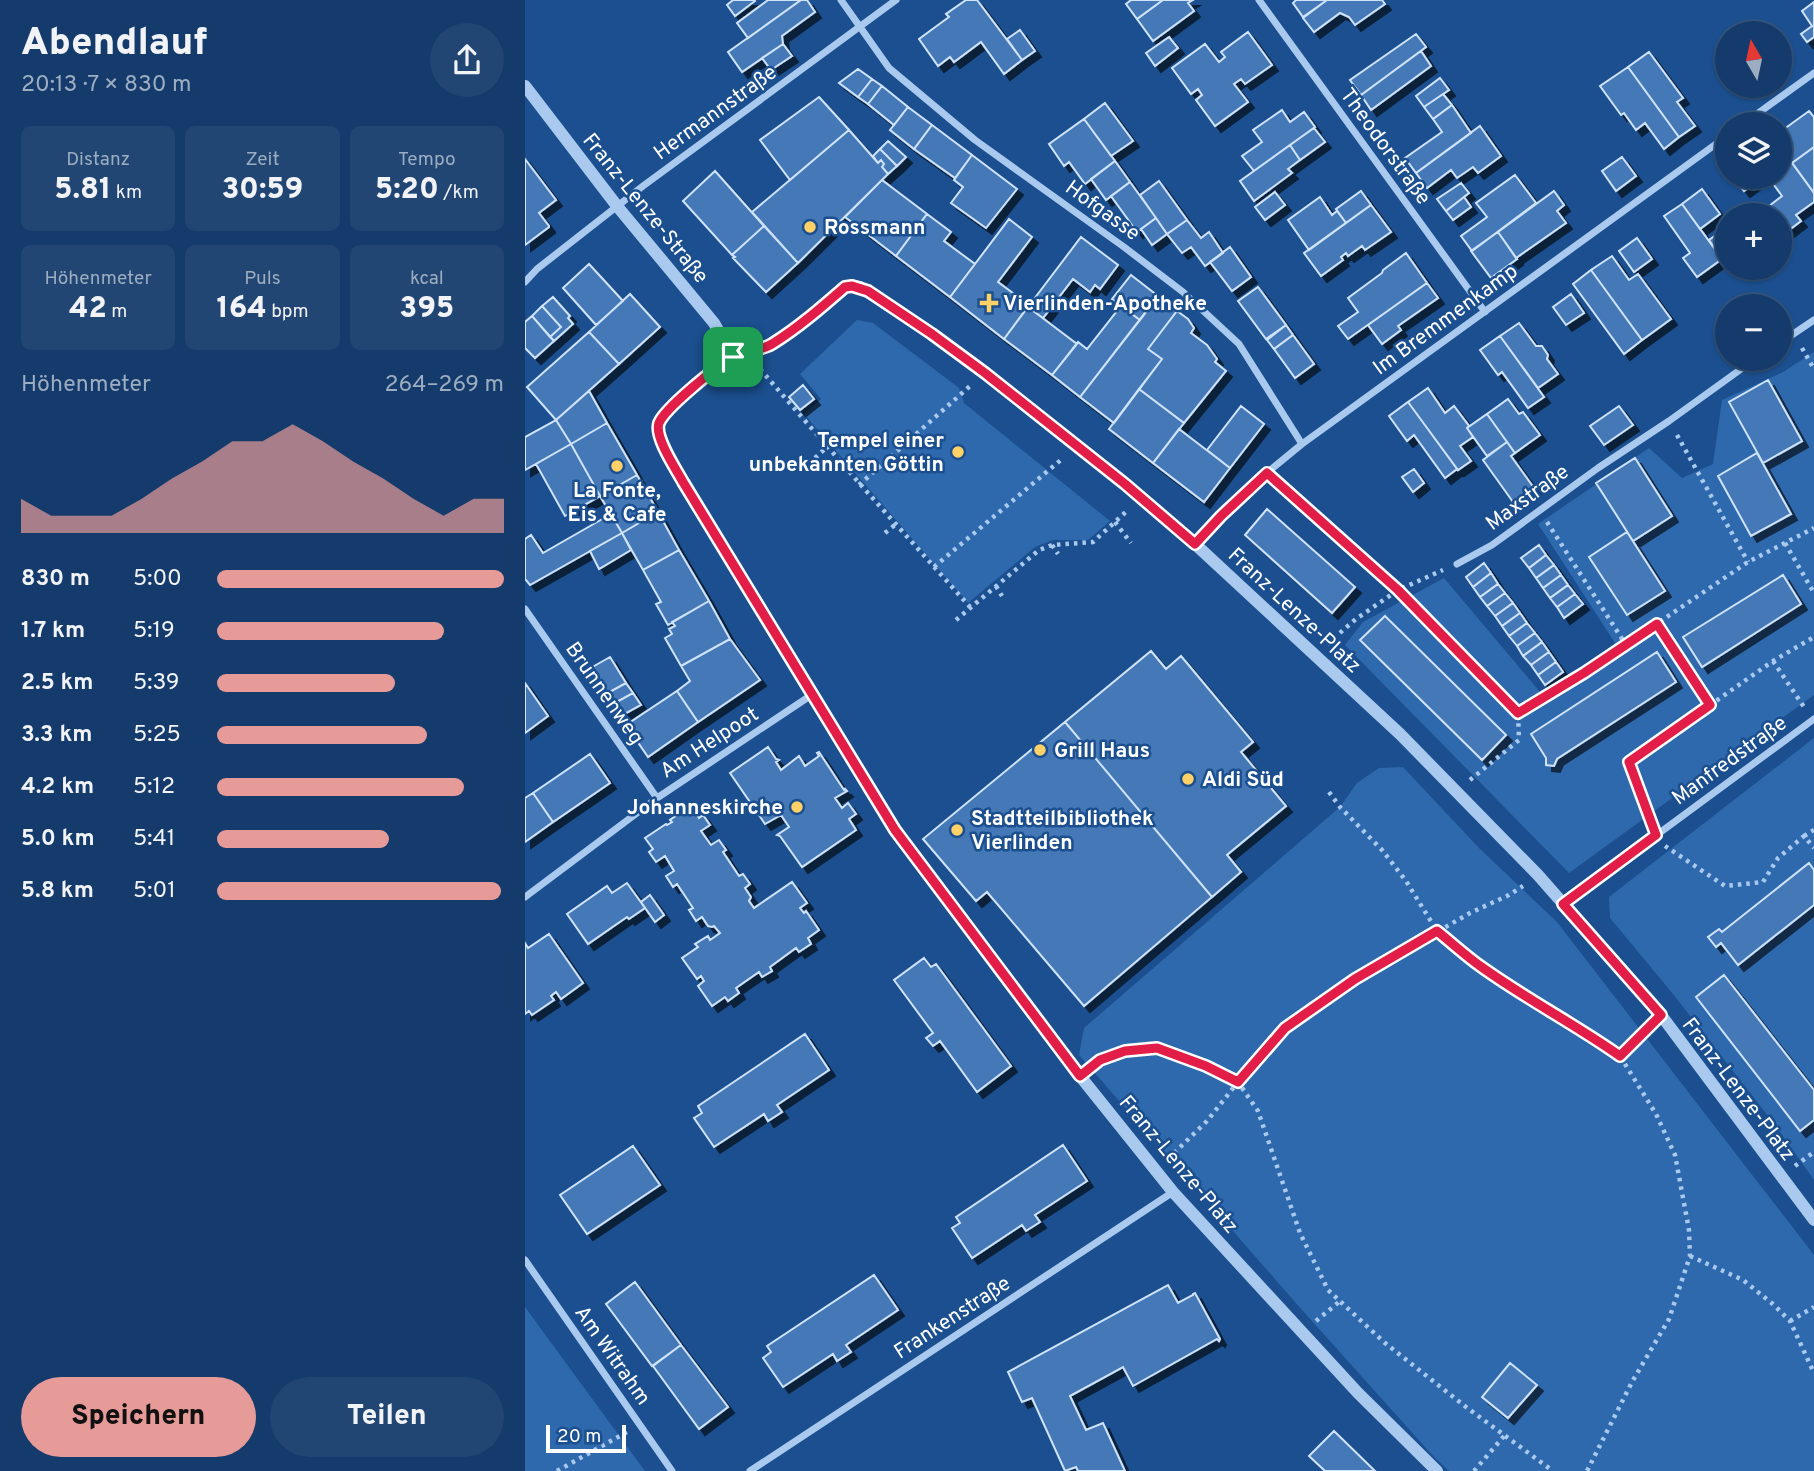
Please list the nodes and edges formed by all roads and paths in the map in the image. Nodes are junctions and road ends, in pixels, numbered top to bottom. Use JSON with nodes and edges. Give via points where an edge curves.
{"nodes":[{"id":1,"x":841,"y":0,"type":"edge"},
{"id":2,"x":896,"y":0,"type":"edge"},
{"id":3,"x":1259,"y":0,"type":"edge"},
{"id":4,"x":860,"y":27,"type":"junction"},
{"id":5,"x":1814,"y":73,"type":"edge"},
{"id":6,"x":525,"y":86,"type":"edge"},
{"id":7,"x":1760,"y":112,"type":"edge"},
{"id":8,"x":1715,"y":145,"type":"edge"},
{"id":9,"x":617,"y":206,"type":"junction"},
{"id":10,"x":525,"y":282,"type":"edge"},
{"id":11,"x":1485,"y":312,"type":"junction"},
{"id":12,"x":1814,"y":320,"type":"edge"},
{"id":13,"x":1793,"y":334,"type":"joint"},
{"id":14,"x":746,"y":352,"type":"junction"},
{"id":15,"x":733,"y":357,"type":"junction"},
{"id":16,"x":1814,"y":369,"type":"edge"},
{"id":17,"x":1738,"y":371,"type":"edge"},
{"id":18,"x":985,"y":373,"type":"junction"},
{"id":19,"x":1669,"y":421,"type":"junction"},
{"id":20,"x":1302,"y":444,"type":"junction"},
{"id":21,"x":828,"y":446,"type":"junction"},
{"id":22,"x":1077,"y":446,"type":"junction"},
{"id":23,"x":815,"y":458,"type":"dead end"},
{"id":24,"x":1267,"y":473,"type":"junction"},
{"id":25,"x":859,"y":485,"type":"junction"},
{"id":26,"x":1142,"y":498,"type":"junction"},
{"id":27,"x":1539,"y":510,"type":"junction"},
{"id":28,"x":1115,"y":523,"type":"junction"},
{"id":29,"x":896,"y":524,"type":"junction"},
{"id":30,"x":1814,"y":528,"type":"edge"},
{"id":31,"x":885,"y":533,"type":"dead end"},
{"id":32,"x":1132,"y":543,"type":"dead end"},
{"id":33,"x":1785,"y":543,"type":"junction"},
{"id":34,"x":1052,"y":544,"type":"junction"},
{"id":35,"x":1195,"y":544,"type":"junction"},
{"id":36,"x":1058,"y":554,"type":"dead end"},
{"id":37,"x":1748,"y":562,"type":"junction"},
{"id":38,"x":1457,"y":564,"type":"joint"},
{"id":39,"x":934,"y":567,"type":"junction"},
{"id":40,"x":996,"y":586,"type":"junction"},
{"id":41,"x":1398,"y":590,"type":"junction"},
{"id":42,"x":1814,"y":593,"type":"edge"},
{"id":43,"x":1002,"y":596,"type":"dead end"},
{"id":44,"x":969,"y":607,"type":"junction"},
{"id":45,"x":525,"y":609,"type":"edge"},
{"id":46,"x":956,"y":620,"type":"dead end"},
{"id":47,"x":1657,"y":624,"type":"junction"},
{"id":48,"x":1814,"y":637,"type":"edge"},
{"id":49,"x":1626,"y":645,"type":"junction"},
{"id":50,"x":1315,"y":655,"type":"junction"},
{"id":51,"x":1773,"y":661,"type":"junction"},
{"id":52,"x":813,"y":694,"type":"junction"},
{"id":53,"x":1710,"y":705,"type":"junction"},
{"id":54,"x":1518,"y":713,"type":"junction"},
{"id":55,"x":1813,"y":719,"type":"edge"},
{"id":56,"x":1456,"y":791,"type":"junction"},
{"id":57,"x":1329,"y":792,"type":"dead end"},
{"id":58,"x":657,"y":798,"type":"junction"},
{"id":59,"x":1814,"y":830,"type":"edge"},
{"id":60,"x":1655,"y":836,"type":"junction"},
{"id":61,"x":1804,"y":836,"type":"junction"},
{"id":62,"x":1814,"y":848,"type":"edge"},
{"id":63,"x":1538,"y":875,"type":"junction"},
{"id":64,"x":525,"y":897,"type":"edge"},
{"id":65,"x":1563,"y":904,"type":"junction"},
{"id":66,"x":1437,"y":931,"type":"junction"},
{"id":67,"x":1661,"y":1015,"type":"junction"},
{"id":68,"x":1620,"y":1056,"type":"junction"},
{"id":69,"x":1080,"y":1076,"type":"junction"},
{"id":70,"x":1238,"y":1082,"type":"junction"},
{"id":71,"x":1156,"y":1170,"type":"junction"},
{"id":72,"x":1173,"y":1192,"type":"junction"},
{"id":73,"x":1814,"y":1220,"type":"edge"},
{"id":74,"x":1690,"y":1256,"type":"junction"},
{"id":75,"x":525,"y":1260,"type":"edge"},
{"id":76,"x":1339,"y":1302,"type":"junction"},
{"id":77,"x":1814,"y":1307,"type":"edge"},
{"id":78,"x":1790,"y":1321,"type":"junction"},
{"id":79,"x":1303,"y":1332,"type":"junction"},
{"id":80,"x":1814,"y":1373,"type":"edge"},
{"id":81,"x":640,"y":1424,"type":"junction"},
{"id":82,"x":1505,"y":1435,"type":"junction"},
{"id":83,"x":557,"y":1471,"type":"edge"},
{"id":84,"x":672,"y":1471,"type":"edge"},
{"id":85,"x":750,"y":1471,"type":"edge"},
{"id":86,"x":1437,"y":1471,"type":"edge"},
{"id":87,"x":1474,"y":1471,"type":"edge"},
{"id":88,"x":1553,"y":1471,"type":"edge"},
{"id":89,"x":1587,"y":1471,"type":"edge"}],
"edges":[{"from":1,"to":4,"type":"street","name":"Hofgasse"},
{"from":2,"to":4,"type":"street","name":"Hermannstraße"},
{"from":3,"to":11,"type":"street","name":"Theodorstraße"},
{"from":4,"to":9,"type":"street","name":"Hermannstraße"},
{"from":4,"to":20,"type":"street","name":"Hofgasse","via":[[889,68],[975,140],[1125,247],[1239,344]]},
{"from":5,"to":7,"type":"street"},
{"from":6,"to":9,"type":"street","name":"Franz-Lenze-Straße"},
{"from":8,"to":11,"type":"street","name":"Im Bremmenkamp"},
{"from":9,"to":10,"type":"street","name":"Hermannstraße"},
{"from":9,"to":15,"type":"street","name":"Franz-Lenze-Straße","via":[[715,323]]},
{"from":11,"to":20,"type":"street","name":"Im Bremmenkamp"},
{"from":12,"to":13,"type":"street"},
{"from":13,"to":16,"type":"path"},
{"from":14,"to":15,"type":"street","name":"Franz-Lenze-Platz"},
{"from":14,"to":18,"type":"street","name":"Franz-Lenze-Platz","via":[[788,334],[852,286],[868,291]]},
{"from":14,"to":21,"type":"path"},
{"from":15,"to":52,"type":"street","name":"Franz-Lenze-Platz","via":[[678,401],[659,422],[658,431],[683,482]]},
{"from":17,"to":19,"type":"street","name":"Maxstraße"},
{"from":18,"to":22,"type":"street","name":"Franz-Lenze-Platz"},
{"from":18,"to":25,"type":"path"},
{"from":19,"to":27,"type":"street","name":"Maxstraße"},
{"from":19,"to":37,"type":"path"},
{"from":20,"to":24,"type":"street","name":"Im Bremmenkamp"},
{"from":21,"to":23,"type":"path"},
{"from":21,"to":25,"type":"path"},
{"from":22,"to":26,"type":"street","name":"Franz-Lenze-Platz"},
{"from":22,"to":39,"type":"path"},
{"from":24,"to":35,"type":"street","name":"Im Bremmenkamp"},
{"from":24,"to":41,"type":"path"},
{"from":25,"to":29,"type":"path"},
{"from":26,"to":28,"type":"path"},
{"from":26,"to":35,"type":"street","name":"Franz-Lenze-Platz"},
{"from":27,"to":38,"type":"street","name":"Maxstraße"},
{"from":27,"to":49,"type":"path"},
{"from":28,"to":32,"type":"path"},
{"from":28,"to":34,"type":"path","via":[[1093,542]]},
{"from":29,"to":31,"type":"path"},
{"from":29,"to":39,"type":"path"},
{"from":30,"to":33,"type":"path"},
{"from":33,"to":37,"type":"path"},
{"from":33,"to":42,"type":"path"},
{"from":34,"to":36,"type":"path"},
{"from":34,"to":40,"type":"path"},
{"from":35,"to":50,"type":"street","name":"Franz-Lenze-Platz"},
{"from":37,"to":47,"type":"path"},
{"from":38,"to":41,"type":"path"},
{"from":39,"to":44,"type":"path"},
{"from":40,"to":43,"type":"path"},
{"from":40,"to":44,"type":"path"},
{"from":41,"to":50,"type":"path"},
{"from":41,"to":54,"type":"path"},
{"from":44,"to":46,"type":"path"},
{"from":45,"to":58,"type":"street","name":"Brunnenweg"},
{"from":47,"to":49,"type":"path"},
{"from":47,"to":53,"type":"path"},
{"from":48,"to":51,"type":"path"},
{"from":49,"to":54,"type":"path"},
{"from":50,"to":56,"type":"street","name":"Franz-Lenze-Platz"},
{"from":51,"to":53,"type":"path"},
{"from":51,"to":55,"type":"path"},
{"from":52,"to":58,"type":"street","name":"Am Helpoot"},
{"from":52,"to":69,"type":"street","name":"Franz-Lenze-Platz","via":[[895,830]]},
{"from":53,"to":60,"type":"path","via":[[1629,762]]},
{"from":54,"to":56,"type":"path","via":[[1519,740]]},
{"from":55,"to":60,"type":"street","name":"Manfredstraße"},
{"from":56,"to":63,"type":"street","name":"Franz-Lenze-Platz"},
{"from":57,"to":66,"type":"path","via":[[1382,850]]},
{"from":58,"to":64,"type":"street","name":"Am Helpoot"},
{"from":59,"to":61,"type":"path"},
{"from":60,"to":61,"type":"path","via":[[1725,886],[1763,883],[1779,858]]},
{"from":60,"to":65,"type":"street","name":"Manfredstraße"},
{"from":61,"to":62,"type":"path"},
{"from":63,"to":65,"type":"street","name":"Franz-Lenze-Platz"},
{"from":63,"to":66,"type":"path"},
{"from":65,"to":67,"type":"street","name":"Franz-Lenze-Platz"},
{"from":66,"to":68,"type":"path","via":[[1481,967]]},
{"from":66,"to":70,"type":"path","via":[[1355,979],[1285,1028]]},
{"from":67,"to":68,"type":"path"},
{"from":67,"to":73,"type":"street","name":"Franz-Lenze-Platz"},
{"from":68,"to":74,"type":"path","via":[[1675,1155]]},
{"from":69,"to":70,"type":"path","via":[[1100,1060],[1125,1051],[1157,1048]]},
{"from":69,"to":71,"type":"street","name":"Franz-Lenze-Platz"},
{"from":70,"to":71,"type":"path","via":[[1207,1121]]},
{"from":70,"to":76,"type":"path","via":[[1258,1111],[1300,1233],[1328,1290]]},
{"from":71,"to":72,"type":"street","name":"Franz-Lenze-Platz"},
{"from":72,"to":79,"type":"street","name":"Franz-Lenze-Platz"},
{"from":72,"to":85,"type":"street","name":"Frankenstraße"},
{"from":74,"to":78,"type":"path","via":[[1743,1280]]},
{"from":74,"to":89,"type":"path","via":[[1668,1319]]},
{"from":75,"to":81,"type":"street","name":"Am Witrahm"},
{"from":76,"to":79,"type":"path"},
{"from":76,"to":82,"type":"path"},
{"from":77,"to":78,"type":"path"},
{"from":78,"to":80,"type":"path"},
{"from":79,"to":86,"type":"street","name":"Franz-Lenze-Platz"},
{"from":81,"to":83,"type":"path"},
{"from":81,"to":84,"type":"street","name":"Am Witrahm"},
{"from":82,"to":87,"type":"path"},
{"from":82,"to":88,"type":"path"}]}
